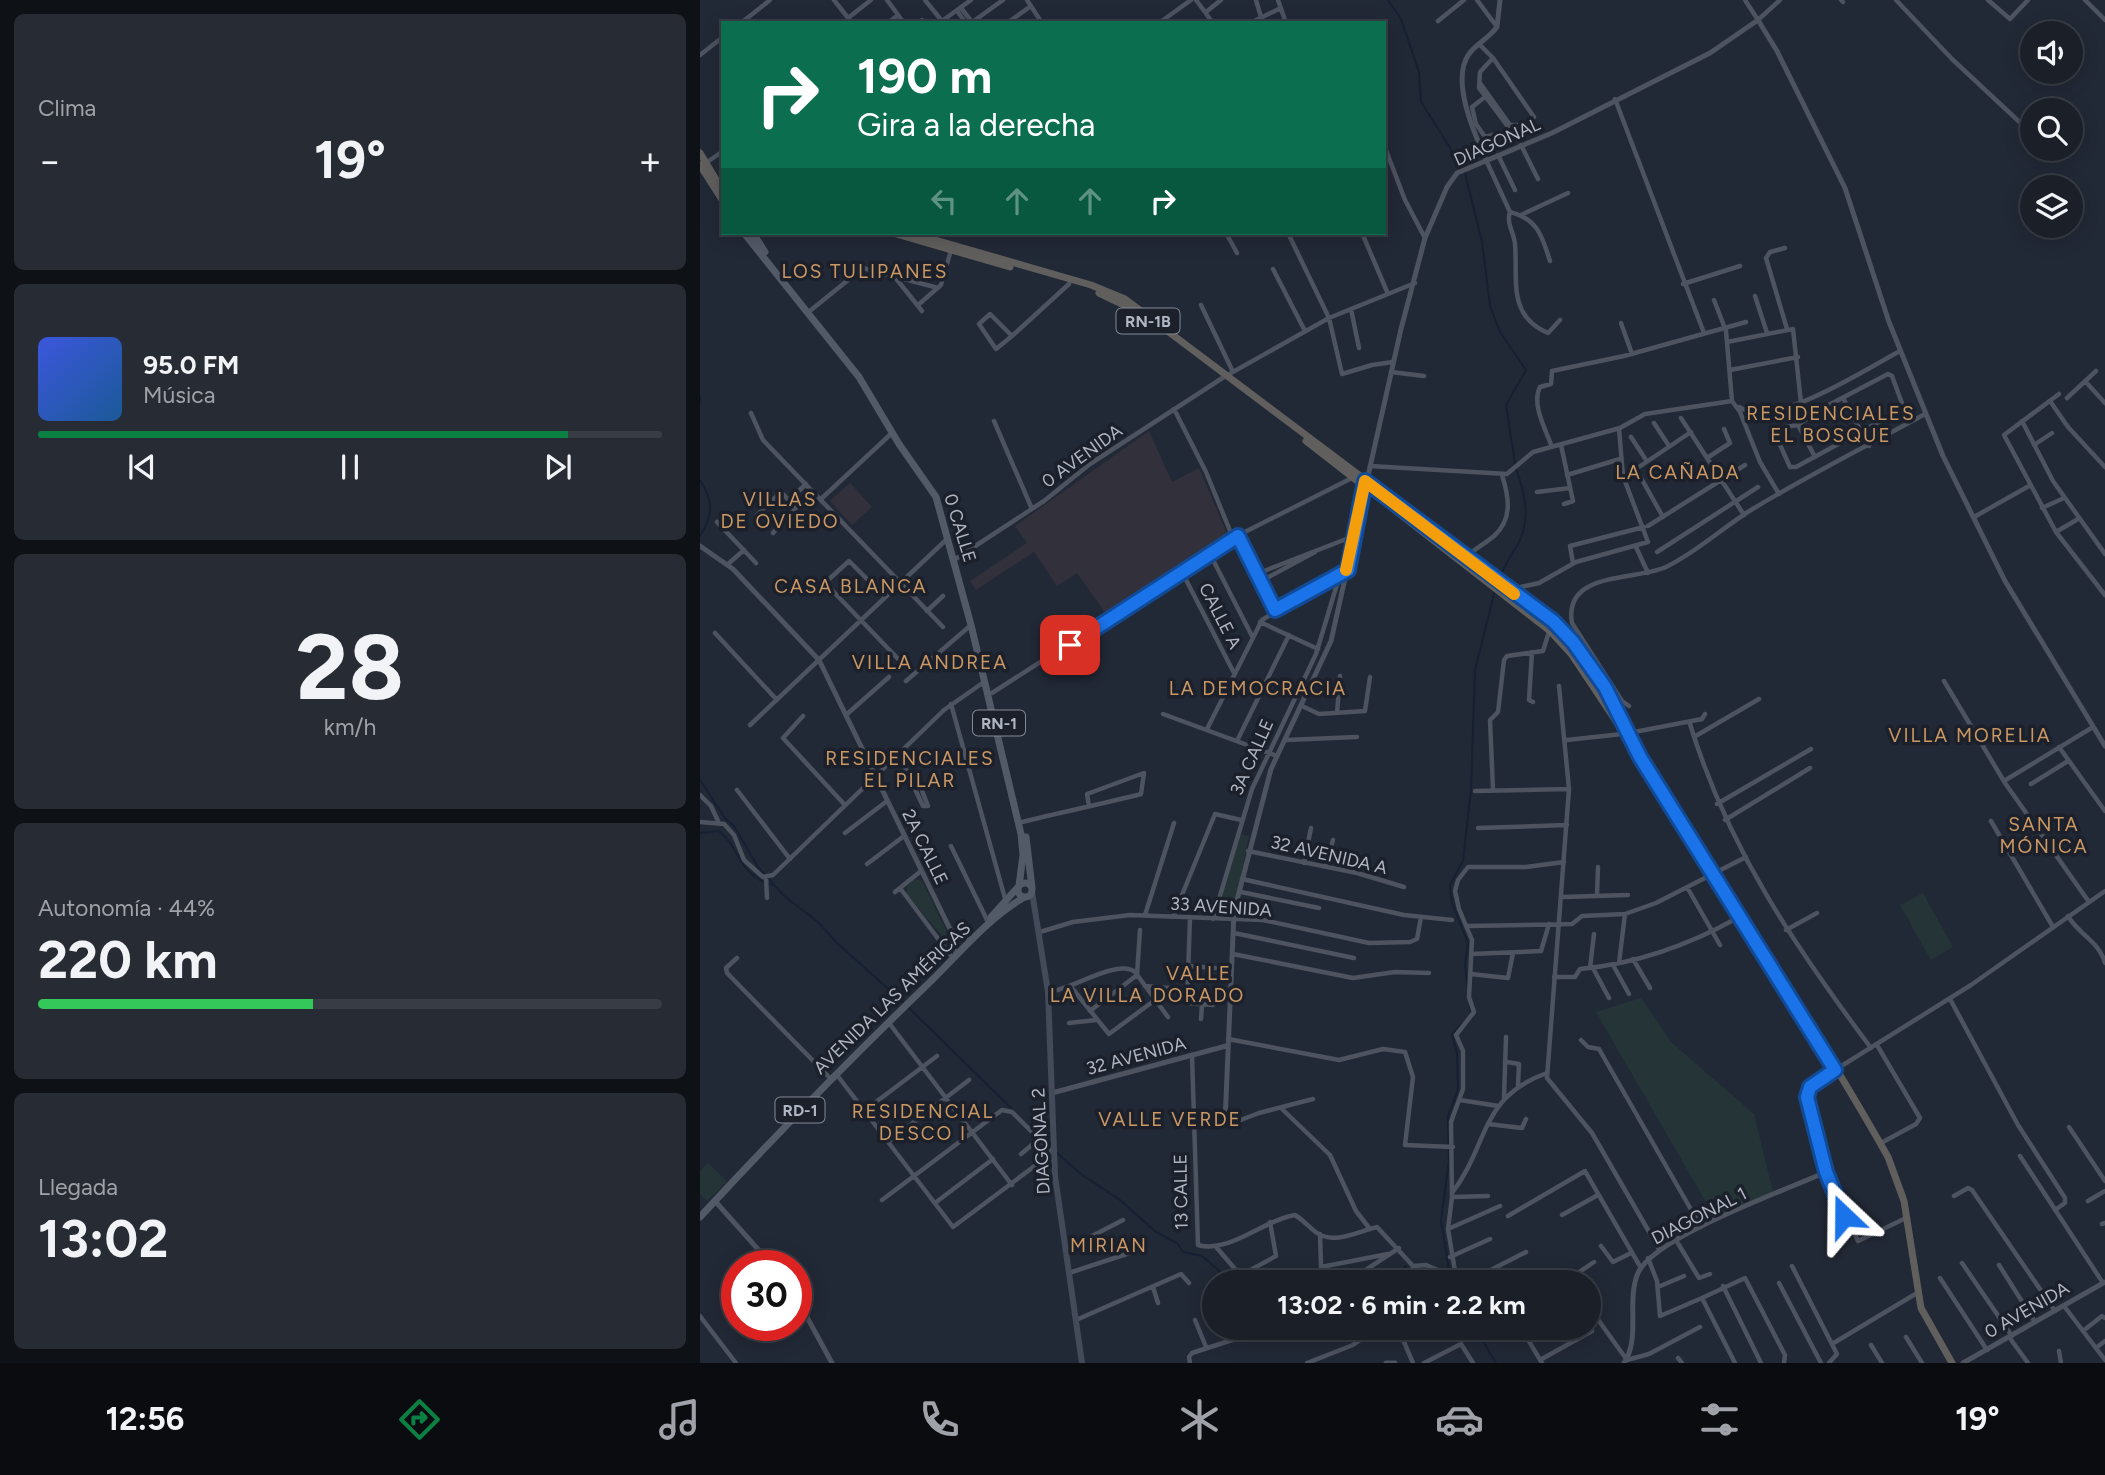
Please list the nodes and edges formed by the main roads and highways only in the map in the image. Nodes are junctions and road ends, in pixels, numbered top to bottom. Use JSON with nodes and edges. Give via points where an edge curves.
{"nodes":[{"id":1,"x":700,"y":153,"type":"edge"},
{"id":2,"x":703,"y":164,"type":"edge"},
{"id":3,"x":721,"y":188,"type":"edge"},
{"id":4,"x":721,"y":197,"type":"edge"},
{"id":5,"x":746,"y":235,"type":"edge"},
{"id":6,"x":754,"y":235,"type":"edge"},
{"id":7,"x":899,"y":235,"type":"edge"},
{"id":8,"x":918,"y":235,"type":"edge"},
{"id":9,"x":1228,"y":375,"type":"junction"},
{"id":10,"x":1365,"y":484,"type":"junction"},
{"id":11,"x":956,"y":560,"type":"junction"},
{"id":12,"x":1500,"y":586,"type":"junction"},
{"id":13,"x":1625,"y":733,"type":"junction"},
{"id":14,"x":1018,"y":887,"type":"junction"},
{"id":15,"x":1028,"y":894,"type":"junction"},
{"id":16,"x":909,"y":999,"type":"junction"},
{"id":17,"x":900,"y":1008,"type":"junction"},
{"id":18,"x":832,"y":1075,"type":"junction"},
{"id":19,"x":700,"y":1210,"type":"edge"},
{"id":20,"x":700,"y":1217,"type":"edge"},
{"id":21,"x":1082,"y":1363,"type":"edge"},
{"id":22,"x":1952,"y":1363,"type":"edge"}],
"edges":[{"from":1,"to":2,"type":"highway"},
{"from":2,"to":3,"type":"highway"},
{"from":2,"to":4,"type":"highway"},
{"from":5,"to":11,"type":"main road","name":"0 CALLE","number":"RN-1","via":[[859,377],[933,491]]},
{"from":6,"to":11,"type":"main road","name":"0 CALLE","number":"RN-1","via":[[866,379],[936,488]]},
{"from":7,"to":9,"type":"highway","number":"RN-1B","via":[[1106,296]]},
{"from":8,"to":9,"type":"highway","number":"RN-1B","via":[[1110,292]]},
{"from":9,"to":10,"type":"highway","number":"RN-1B"},
{"from":9,"to":10,"type":"highway","number":"RN-1B"},
{"from":10,"to":12,"type":"highway","number":"RN-1B"},
{"from":10,"to":12,"type":"highway","number":"RN-1B"},
{"from":11,"to":14,"type":"main road","name":"0 CALLE","number":"RN-1","via":[[1023,844]]},
{"from":11,"to":15,"type":"main road","name":"0 CALLE","number":"RN-1","via":[[1022,822]]},
{"from":12,"to":13,"type":"highway","number":"RN-1B","via":[[1572,655]]},
{"from":12,"to":13,"type":"highway","number":"RN-1B","via":[[1568,635],[1616,708]]},
{"from":13,"to":22,"type":"highway","number":"RN-1B","via":[[1880,1144],[1896,1176],[1907,1217],[1917,1293],[1928,1324]]},
{"from":14,"to":15,"type":"main road","via":[[1018,893]]},
{"from":14,"to":15,"type":"main road","via":[[1027,883]]},
{"from":14,"to":16,"type":"main road","name":"AVENIDA LAS AMÉRICAS"},
{"from":15,"to":16,"type":"main road","name":"AVENIDA LAS AMÉRICAS"},
{"from":15,"to":21,"type":"main road","name":"DIAGONAL 2","via":[[1040,932],[1051,1031],[1053,1156]]},
{"from":16,"to":17,"type":"main road","name":"AVENIDA LAS AMÉRICAS"},
{"from":17,"to":18,"type":"main road","name":"AVENIDA LAS AMÉRICAS"},
{"from":17,"to":18,"type":"main road","name":"AVENIDA LAS AMÉRICAS","number":"RD-1"},
{"from":18,"to":19,"type":"main road","name":"AVENIDA LAS AMÉRICAS"},
{"from":18,"to":20,"type":"main road","name":"AVENIDA LAS AMÉRICAS","number":"RD-1"}]}
